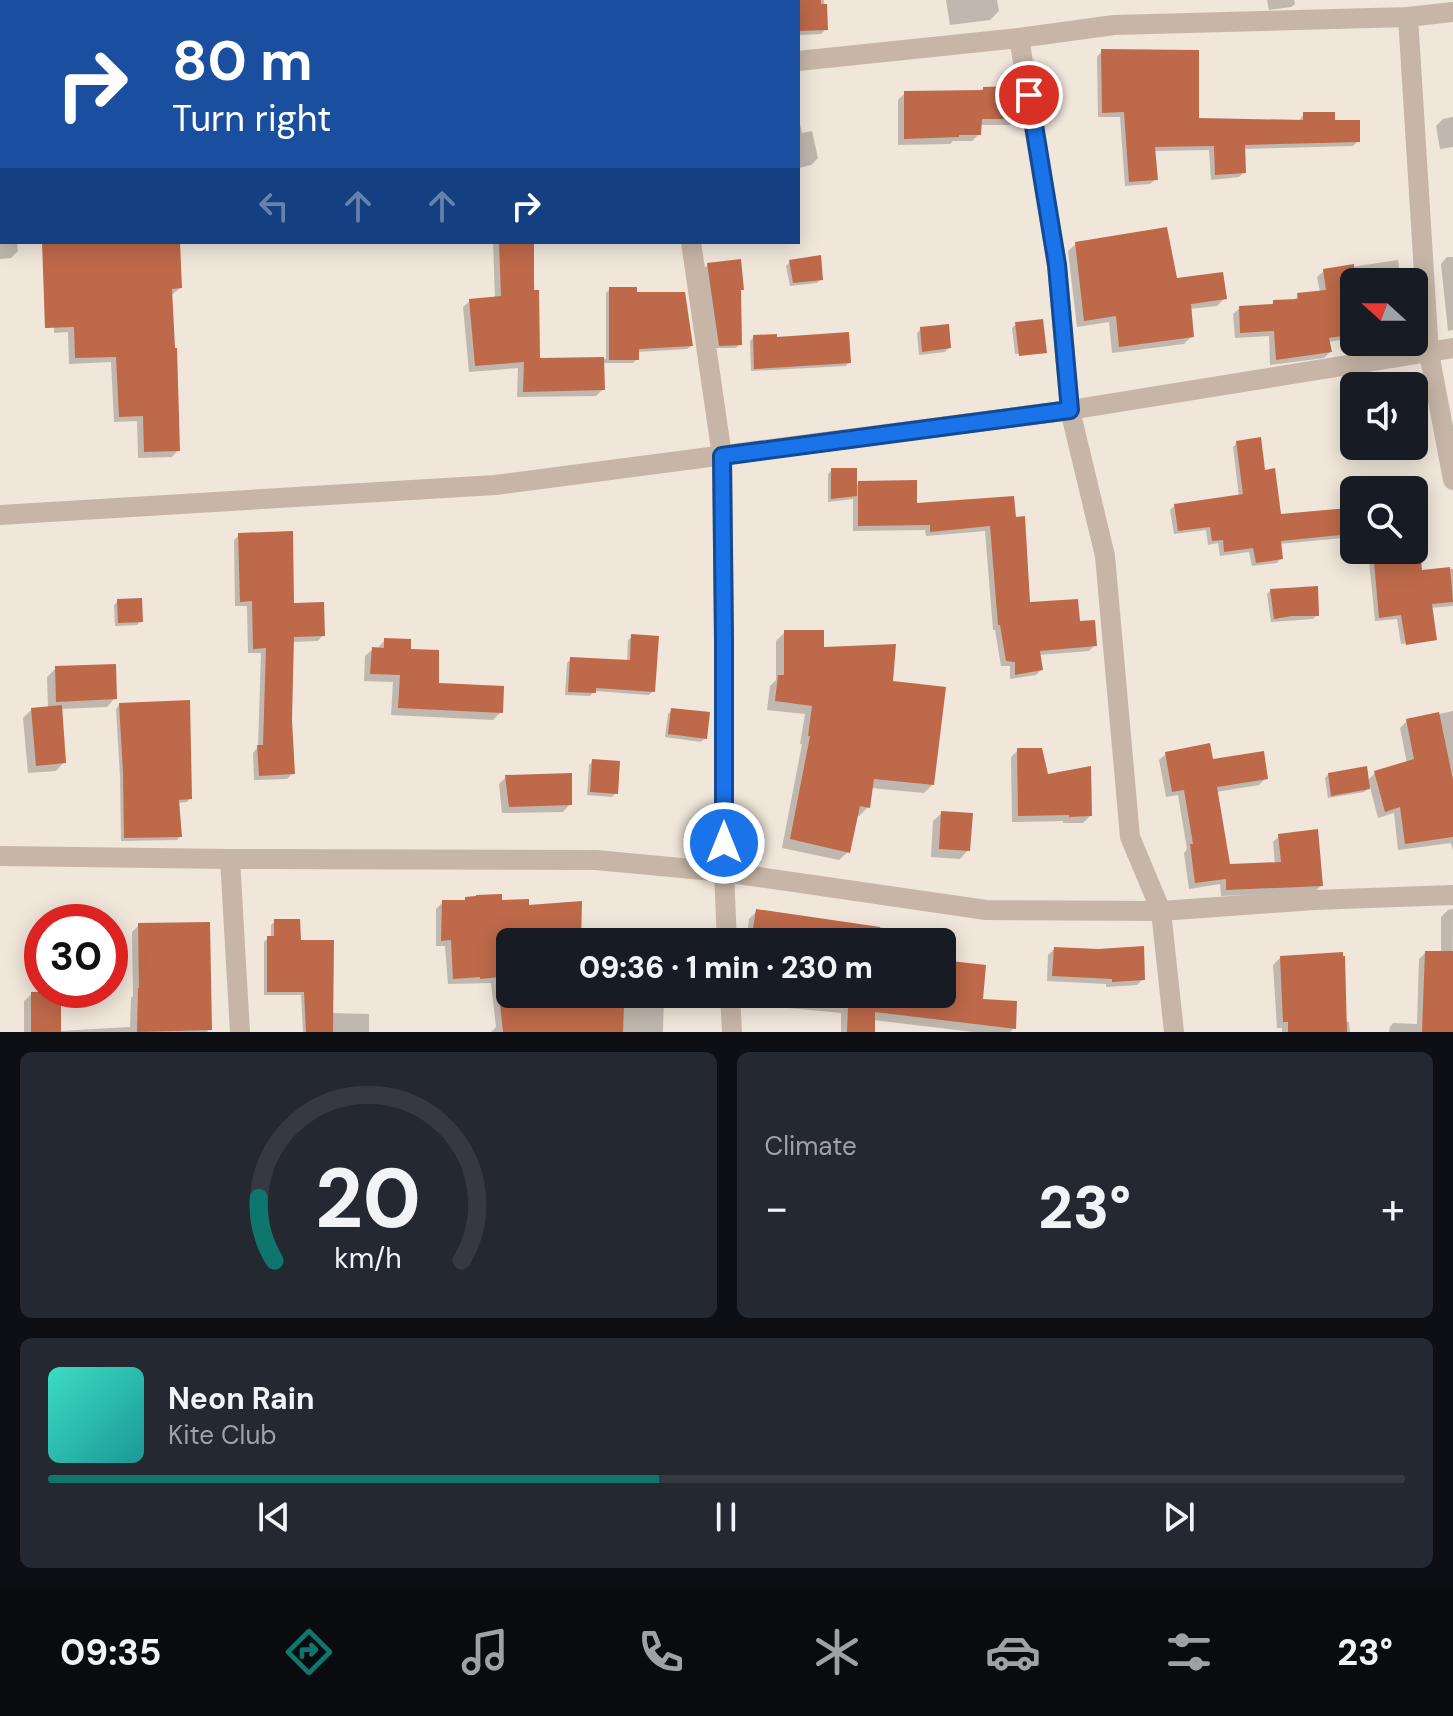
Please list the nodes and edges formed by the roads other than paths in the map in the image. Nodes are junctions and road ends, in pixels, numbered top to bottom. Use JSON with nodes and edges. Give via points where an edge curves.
{"nodes":[{"id":1,"x":1453,"y":12,"type":"edge"},
{"id":2,"x":1408,"y":17,"type":"junction"},
{"id":3,"x":1019,"y":38,"type":"junction"},
{"id":4,"x":800,"y":61,"type":"edge"},
{"id":5,"x":691,"y":244,"type":"edge"},
{"id":6,"x":1453,"y":348,"type":"edge"},
{"id":7,"x":1429,"y":353,"type":"junction"},
{"id":8,"x":1070,"y":410,"type":"junction"},
{"id":9,"x":722,"y":456,"type":"junction"},
{"id":10,"x":1453,"y":480,"type":"edge"},
{"id":11,"x":0,"y":515,"type":"edge"},
{"id":12,"x":0,"y":856,"type":"edge"},
{"id":13,"x":230,"y":859,"type":"junction"},
{"id":14,"x":724,"y":872,"type":"junction"},
{"id":15,"x":1453,"y":895,"type":"edge"},
{"id":16,"x":1161,"y":911,"type":"junction"},
{"id":17,"x":726,"y":928,"type":"edge"},
{"id":18,"x":731,"y":1008,"type":"edge"},
{"id":19,"x":240,"y":1032,"type":"edge"},
{"id":20,"x":732,"y":1032,"type":"edge"},
{"id":21,"x":1174,"y":1032,"type":"edge"}],
"edges":[{"from":1,"to":2,"type":"street"},
{"from":2,"to":3,"type":"street","via":[[1114,25]]},
{"from":2,"to":7,"type":"street"},
{"from":3,"to":4,"type":"street"},
{"from":3,"to":8,"type":"street","via":[[1057,265]]},
{"from":5,"to":9,"type":"street"},
{"from":6,"to":7,"type":"street"},
{"from":7,"to":8,"type":"street"},
{"from":7,"to":10,"type":"street"},
{"from":8,"to":9,"type":"street"},
{"from":8,"to":16,"type":"street","via":[[1105,556],[1130,837]]},
{"from":9,"to":11,"type":"street","via":[[495,485]]},
{"from":9,"to":14,"type":"street"},
{"from":12,"to":13,"type":"street"},
{"from":13,"to":14,"type":"street","via":[[596,860]]},
{"from":13,"to":19,"type":"street"},
{"from":14,"to":16,"type":"street","via":[[986,910]]},
{"from":14,"to":17,"type":"street"},
{"from":15,"to":16,"type":"street"},
{"from":16,"to":21,"type":"street"},
{"from":18,"to":20,"type":"street"}]}
